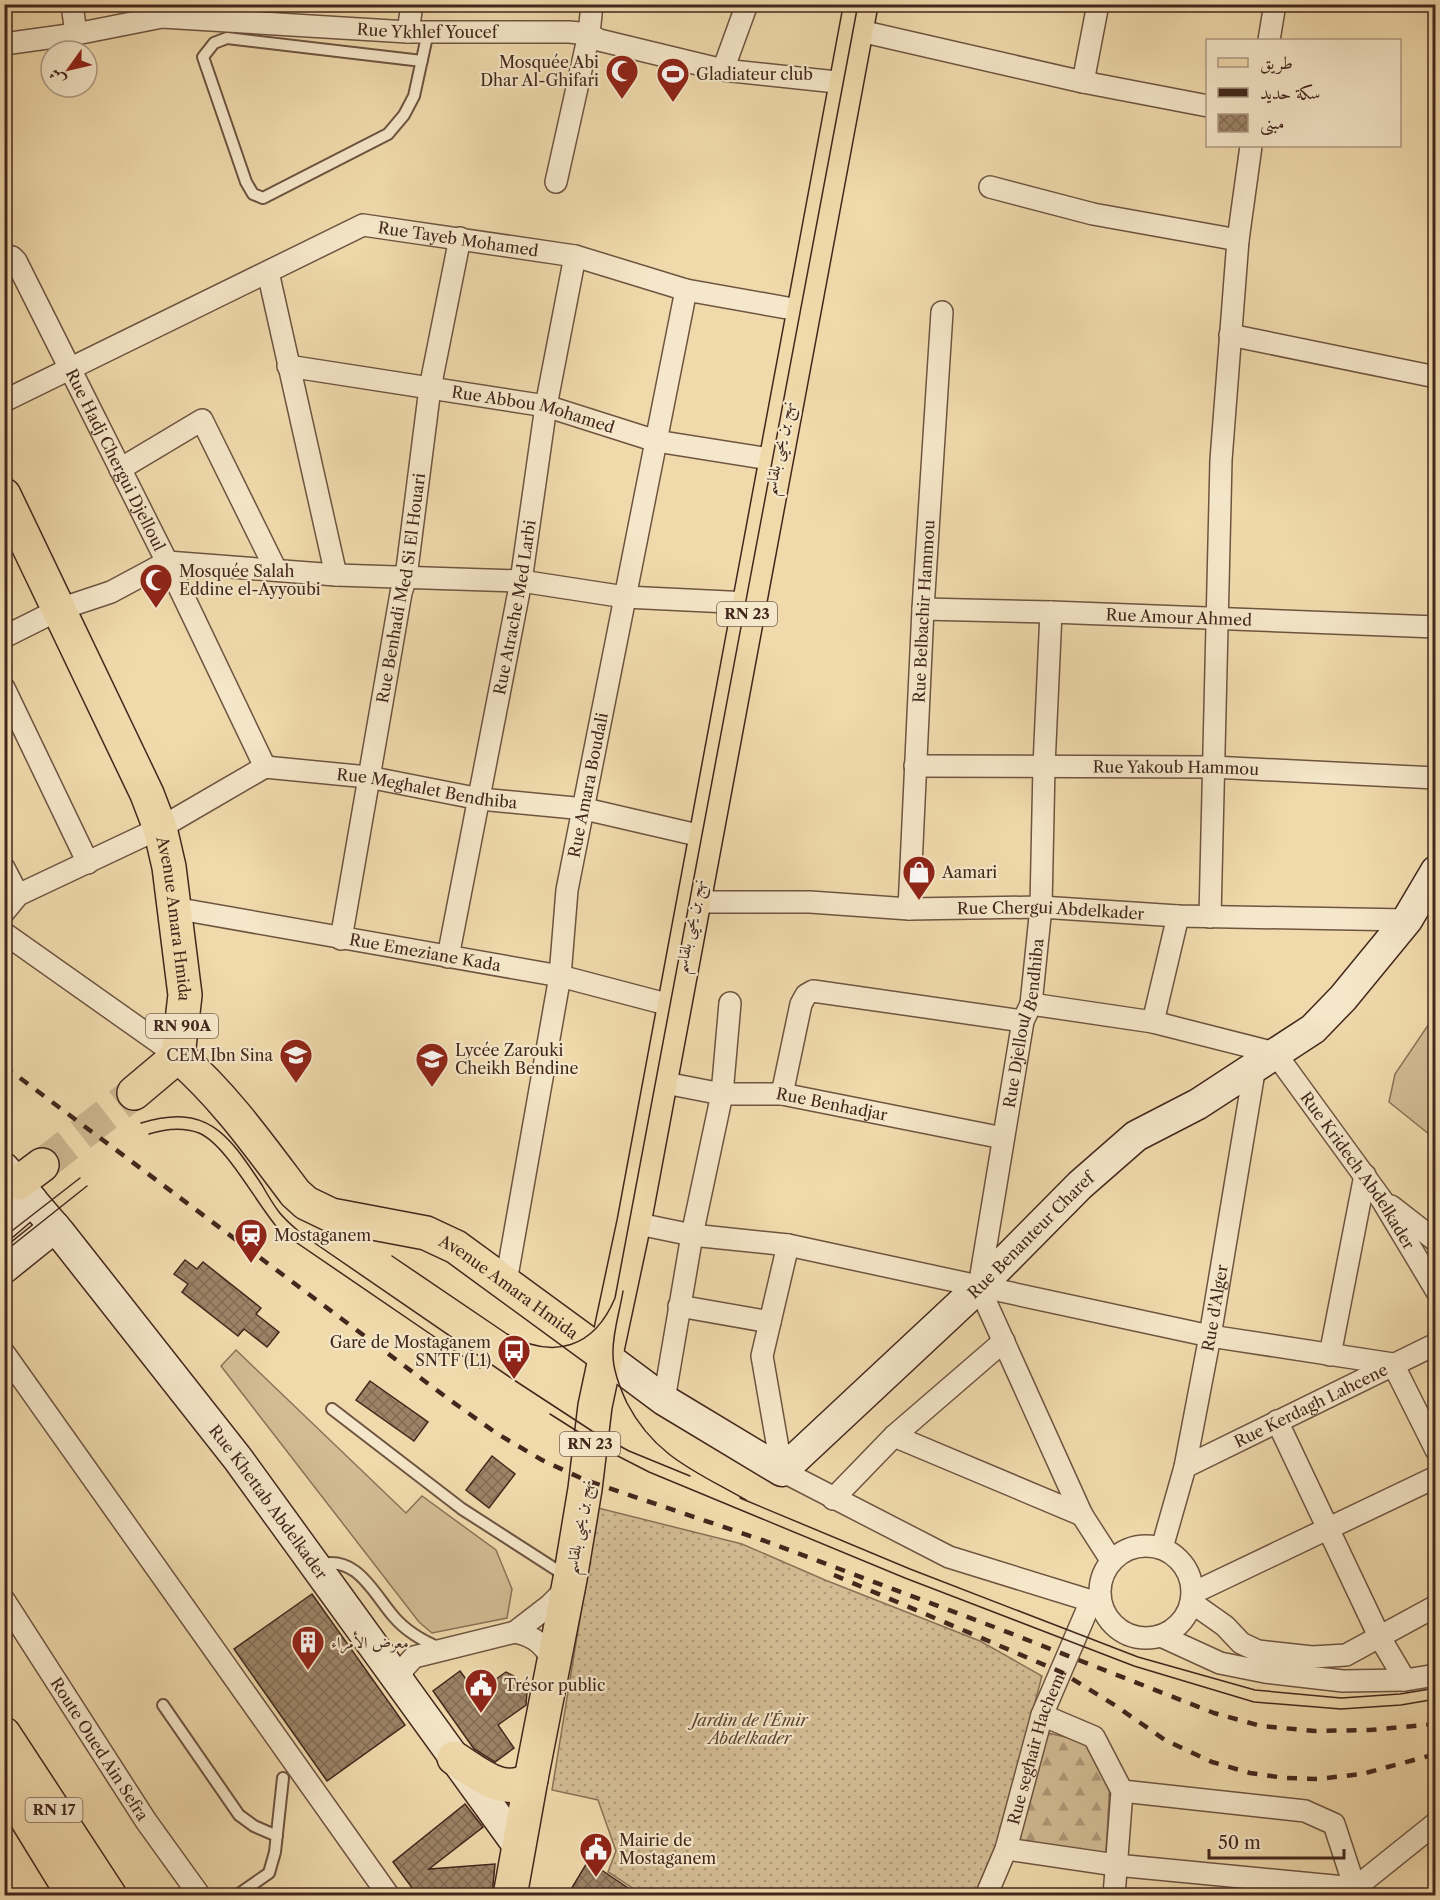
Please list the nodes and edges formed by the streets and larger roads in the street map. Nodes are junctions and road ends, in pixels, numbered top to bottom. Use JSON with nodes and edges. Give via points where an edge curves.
{"nodes":[{"id":1,"x":72,"y":4,"type":"edge"},
{"id":2,"x":412,"y":4,"type":"edge"},
{"id":3,"x":592,"y":4,"type":"edge"},
{"id":4,"x":1098,"y":4,"type":"edge"},
{"id":5,"x":1275,"y":4,"type":"edge"},
{"id":6,"x":743,"y":5,"type":"edge"},
{"id":7,"x":161,"y":11,"type":"edge"},
{"id":8,"x":859,"y":17,"type":"edge"},
{"id":9,"x":418,"y":32,"type":"junction"},
{"id":10,"x":76,"y":34,"type":"junction"},
{"id":11,"x":590,"y":34,"type":"junction"},
{"id":12,"x":1269,"y":39,"type":"edge"},
{"id":13,"x":4,"y":44,"type":"edge"},
{"id":14,"x":723,"y":70,"type":"junction"},
{"id":15,"x":1083,"y":82,"type":"junction"},
{"id":16,"x":846,"y":83,"type":"junction"},
{"id":17,"x":1206,"y":106,"type":"edge"},
{"id":18,"x":1251,"y":147,"type":"edge"},
{"id":19,"x":556,"y":182,"type":"dead end"},
{"id":20,"x":990,"y":187,"type":"dead end"},
{"id":21,"x":460,"y":238,"type":"junction"},
{"id":22,"x":1238,"y":240,"type":"junction"},
{"id":23,"x":575,"y":256,"type":"junction"},
{"id":24,"x":4,"y":258,"type":"edge"},
{"id":25,"x":268,"y":272,"type":"junction"},
{"id":26,"x":686,"y":290,"type":"junction"},
{"id":27,"x":804,"y":311,"type":"junction"},
{"id":28,"x":942,"y":312,"type":"dead end"},
{"id":29,"x":1230,"y":335,"type":"junction"},
{"id":30,"x":288,"y":366,"type":"junction"},
{"id":31,"x":69,"y":369,"type":"junction"},
{"id":32,"x":1436,"y":377,"type":"edge"},
{"id":33,"x":430,"y":388,"type":"junction"},
{"id":34,"x":4,"y":401,"type":"edge"},
{"id":35,"x":546,"y":406,"type":"junction"},
{"id":36,"x":656,"y":441,"type":"junction"},
{"id":37,"x":776,"y":460,"type":"junction"},
{"id":38,"x":120,"y":469,"type":"junction"},
{"id":39,"x":4,"y":495,"type":"edge"},
{"id":40,"x":167,"y":562,"type":"junction"},
{"id":41,"x":276,"y":570,"type":"junction"},
{"id":42,"x":336,"y":574,"type":"junction"},
{"id":43,"x":406,"y":578,"type":"junction"},
{"id":44,"x":520,"y":581,"type":"junction"},
{"id":45,"x":625,"y":597,"type":"junction"},
{"id":46,"x":749,"y":603,"type":"junction"},
{"id":47,"x":60,"y":609,"type":"junction"},
{"id":48,"x":924,"y":609,"type":"junction"},
{"id":49,"x":1051,"y":612,"type":"junction"},
{"id":50,"x":1217,"y":619,"type":"junction"},
{"id":51,"x":1436,"y":627,"type":"edge"},
{"id":52,"x":4,"y":637,"type":"edge"},
{"id":53,"x":4,"y":688,"type":"edge"},
{"id":54,"x":915,"y":766,"type":"junction"},
{"id":55,"x":1044,"y":766,"type":"junction"},
{"id":56,"x":265,"y":767,"type":"junction"},
{"id":57,"x":1212,"y":767,"type":"junction"},
{"id":58,"x":368,"y":777,"type":"junction"},
{"id":59,"x":1436,"y":778,"type":"edge"},
{"id":60,"x":480,"y":799,"type":"junction"},
{"id":61,"x":585,"y":809,"type":"junction"},
{"id":62,"x":160,"y":828,"type":"junction"},
{"id":63,"x":706,"y":837,"type":"junction"},
{"id":64,"x":88,"y":863,"type":"junction"},
{"id":65,"x":4,"y":868,"type":"edge"},
{"id":66,"x":1436,"y":872,"type":"edge"},
{"id":67,"x":18,"y":895,"type":"junction"},
{"id":68,"x":693,"y":902,"type":"junction"},
{"id":69,"x":1041,"y":907,"type":"junction"},
{"id":70,"x":174,"y":908,"type":"junction"},
{"id":71,"x":909,"y":909,"type":"junction"},
{"id":72,"x":4,"y":912,"type":"edge"},
{"id":73,"x":1178,"y":916,"type":"junction"},
{"id":74,"x":1210,"y":917,"type":"junction"},
{"id":75,"x":1421,"y":921,"type":"edge"},
{"id":76,"x":4,"y":933,"type":"edge"},
{"id":77,"x":341,"y":939,"type":"junction"},
{"id":78,"x":448,"y":957,"type":"junction"},
{"id":79,"x":560,"y":976,"type":"junction"},
{"id":80,"x":730,"y":1003,"type":"dead end"},
{"id":81,"x":674,"y":1006,"type":"junction"},
{"id":82,"x":1027,"y":1013,"type":"junction"},
{"id":83,"x":1153,"y":1022,"type":"junction"},
{"id":84,"x":178,"y":1056,"type":"junction"},
{"id":85,"x":1265,"y":1060,"type":"junction"},
{"id":86,"x":660,"y":1082,"type":"junction"},
{"id":87,"x":134,"y":1093,"type":"tunnel mouth"},
{"id":88,"x":722,"y":1094,"type":"junction"},
{"id":89,"x":782,"y":1094,"type":"junction"},
{"id":90,"x":1003,"y":1138,"type":"junction"},
{"id":91,"x":1365,"y":1175,"type":"junction"},
{"id":92,"x":24,"y":1179,"type":"edge"},
{"id":93,"x":1382,"y":1200,"type":"junction"},
{"id":94,"x":634,"y":1223,"type":"junction"},
{"id":95,"x":4,"y":1224,"type":"edge"},
{"id":96,"x":55,"y":1227,"type":"junction"},
{"id":97,"x":692,"y":1235,"type":"junction"},
{"id":98,"x":1436,"y":1241,"type":"edge"},
{"id":99,"x":788,"y":1245,"type":"junction"},
{"id":100,"x":12,"y":1262,"type":"edge"},
{"id":101,"x":506,"y":1282,"type":"junction"},
{"id":102,"x":979,"y":1287,"type":"junction"},
{"id":103,"x":1436,"y":1290,"type":"edge"},
{"id":104,"x":679,"y":1306,"type":"junction"},
{"id":105,"x":770,"y":1322,"type":"junction"},
{"id":106,"x":1210,"y":1336,"type":"junction"},
{"id":107,"x":1004,"y":1341,"type":"junction"},
{"id":108,"x":1436,"y":1344,"type":"edge"},
{"id":109,"x":4,"y":1353,"type":"edge"},
{"id":110,"x":1330,"y":1355,"type":"junction"},
{"id":111,"x":605,"y":1356,"type":"junction"},
{"id":112,"x":1393,"y":1364,"type":"junction"},
{"id":113,"x":664,"y":1400,"type":"junction"},
{"id":114,"x":1277,"y":1421,"type":"junction"},
{"id":115,"x":894,"y":1437,"type":"junction"},
{"id":116,"x":1436,"y":1450,"type":"edge"},
{"id":117,"x":1185,"y":1467,"type":"junction"},
{"id":118,"x":782,"y":1472,"type":"junction"},
{"id":119,"x":1436,"y":1477,"type":"edge"},
{"id":120,"x":833,"y":1499,"type":"junction"},
{"id":121,"x":1082,"y":1515,"type":"junction"},
{"id":122,"x":1329,"y":1529,"type":"junction"},
{"id":123,"x":1162,"y":1548,"type":"junction"},
{"id":124,"x":1112,"y":1560,"type":"junction"},
{"id":125,"x":569,"y":1583,"type":"junction"},
{"id":126,"x":1192,"y":1598,"type":"junction"},
{"id":127,"x":4,"y":1600,"type":"edge"},
{"id":128,"x":1096,"y":1603,"type":"junction"},
{"id":129,"x":1436,"y":1606,"type":"edge"},
{"id":130,"x":515,"y":1632,"type":"junction"},
{"id":131,"x":1161,"y":1636,"type":"junction"},
{"id":132,"x":1379,"y":1636,"type":"junction"},
{"id":133,"x":367,"y":1637,"type":"junction"},
{"id":134,"x":420,"y":1654,"type":"junction"},
{"id":135,"x":554,"y":1666,"type":"junction"},
{"id":136,"x":1436,"y":1675,"type":"edge"},
{"id":137,"x":1405,"y":1680,"type":"junction"},
{"id":138,"x":399,"y":1682,"type":"junction"},
{"id":139,"x":1042,"y":1714,"type":"junction"},
{"id":140,"x":4,"y":1734,"type":"edge"},
{"id":141,"x":454,"y":1758,"type":"junction"},
{"id":142,"x":531,"y":1779,"type":"junction"},
{"id":143,"x":4,"y":1782,"type":"edge"},
{"id":144,"x":1122,"y":1791,"type":"junction"},
{"id":145,"x":1436,"y":1823,"type":"edge"},
{"id":146,"x":519,"y":1847,"type":"junction"},
{"id":147,"x":1006,"y":1849,"type":"junction"},
{"id":148,"x":1116,"y":1865,"type":"junction"},
{"id":149,"x":1247,"y":1887,"type":"edge"},
{"id":150,"x":1359,"y":1892,"type":"edge"},
{"id":151,"x":94,"y":1893,"type":"edge"},
{"id":152,"x":200,"y":1896,"type":"edge"},
{"id":153,"x":389,"y":1896,"type":"edge"},
{"id":154,"x":510,"y":1896,"type":"edge"},
{"id":155,"x":986,"y":1896,"type":"edge"},
{"id":156,"x":1114,"y":1896,"type":"edge"}],
"edges":[{"from":1,"to":10,"type":"street"},
{"from":2,"to":9,"type":"street"},
{"from":3,"to":11,"type":"street"},
{"from":4,"to":15,"type":"street"},
{"from":5,"to":12,"type":"street"},
{"from":6,"to":14,"type":"street"},
{"from":7,"to":9,"type":"street","name":"Rue Ykhlef Youcef"},
{"from":7,"to":10,"type":"street","name":"Rue Ykhlef Youcef"},
{"from":8,"to":15,"type":"street"},
{"from":8,"to":16,"type":"main road","name":"نهج بن يحيى بلقاسم","number":"RN 23"},
{"from":9,"to":11,"type":"street","name":"Rue Ykhlef Youcef"},
{"from":10,"to":13,"type":"street","name":"Rue Ykhlef Youcef"},
{"from":11,"to":14,"type":"street","name":"Rue Ykhlef Youcef","via":[[599,40]]},
{"from":11,"to":19,"type":"street"},
{"from":14,"to":16,"type":"street","name":"Rue Ykhlef Youcef"},
{"from":15,"to":17,"type":"street"},
{"from":16,"to":27,"type":"main road","name":"نهج بن يحيى بلقاسم","number":"RN 23"},
{"from":18,"to":22,"type":"street"},
{"from":20,"to":22,"type":"street","via":[[1093,214]]},
{"from":21,"to":23,"type":"street","name":"Rue Tayeb Mohamed"},
{"from":21,"to":25,"type":"street","name":"Rue Tayeb Mohamed","via":[[363,225]]},
{"from":21,"to":33,"type":"street","name":"Rue Benhadi Med Si El Houari"},
{"from":22,"to":29,"type":"street"},
{"from":23,"to":26,"type":"street","name":"Rue Tayeb Mohamed"},
{"from":23,"to":35,"type":"street","name":"Rue Atrache Med Larbi"},
{"from":24,"to":31,"type":"street","name":"Rue Hadj Chergui Djelloul","via":[[16,261]]},
{"from":25,"to":30,"type":"street"},
{"from":25,"to":31,"type":"street","name":"Rue Tayeb Mohamed"},
{"from":26,"to":27,"type":"street","name":"Rue Tayeb Mohamed"},
{"from":26,"to":36,"type":"street","name":"Rue Amara Boudali"},
{"from":27,"to":37,"type":"main road","name":"نهج بن يحيى بلقاسم","number":"RN 23"},
{"from":28,"to":48,"type":"street","name":"Rue Belbachir Hammou"},
{"from":29,"to":32,"type":"street"},
{"from":29,"to":50,"type":"street","via":[[1221,460]]},
{"from":30,"to":33,"type":"street","name":"Rue Abbou Mohamed"},
{"from":30,"to":42,"type":"street"},
{"from":31,"to":34,"type":"street","name":"Rue Tayeb Mohamed"},
{"from":31,"to":38,"type":"street","name":"Rue Hadj Chergui Djelloul"},
{"from":33,"to":35,"type":"street","name":"Rue Abbou Mohamed"},
{"from":33,"to":43,"type":"street","name":"Rue Benhadi Med Si El Houari"},
{"from":35,"to":36,"type":"street","name":"Rue Abbou Mohamed"},
{"from":35,"to":44,"type":"street","name":"Rue Atrache Med Larbi"},
{"from":36,"to":37,"type":"street","name":"Rue Abbou Mohamed"},
{"from":36,"to":45,"type":"street","name":"Rue Amara Boudali"},
{"from":37,"to":46,"type":"main road","name":"نهج بن يحيى بلقاسم","number":"RN 23"},
{"from":38,"to":40,"type":"street","name":"Rue Hadj Chergui Djelloul"},
{"from":38,"to":41,"type":"street","via":[[202,420]]},
{"from":39,"to":47,"type":"main road","name":"Avenue Amara Hmida","number":"RN 90A"},
{"from":40,"to":41,"type":"street"},
{"from":40,"to":47,"type":"street","via":[[111,592]]},
{"from":40,"to":56,"type":"street","name":"Rue Hadj Chergui Djelloul"},
{"from":41,"to":42,"type":"street"},
{"from":42,"to":43,"type":"street"},
{"from":43,"to":44,"type":"street"},
{"from":43,"to":58,"type":"street","name":"Rue Benhadi Med Si El Houari"},
{"from":44,"to":45,"type":"street"},
{"from":44,"to":60,"type":"street","name":"Rue Atrache Med Larbi"},
{"from":45,"to":46,"type":"street"},
{"from":45,"to":61,"type":"street","name":"Rue Amara Boudali"},
{"from":46,"to":63,"type":"main road","name":"نهج بن يحيى بلقاسم","number":"RN 23"},
{"from":47,"to":52,"type":"street"},
{"from":47,"to":62,"type":"main road","name":"Avenue Amara Hmida","number":"RN 90A"},
{"from":48,"to":49,"type":"street","name":"Rue Amour Ahmed"},
{"from":48,"to":54,"type":"street","name":"Rue Belbachir Hammou"},
{"from":49,"to":50,"type":"street","name":"Rue Amour Ahmed"},
{"from":49,"to":55,"type":"street","name":"Rue Djelloul Bendhiba"},
{"from":50,"to":51,"type":"street","name":"Rue Amour Ahmed"},
{"from":50,"to":57,"type":"street"},
{"from":53,"to":64,"type":"street"},
{"from":54,"to":55,"type":"street","name":"Rue Yakoub Hammou"},
{"from":54,"to":71,"type":"street","name":"Rue Belbachir Hammou"},
{"from":55,"to":57,"type":"street","name":"Rue Yakoub Hammou"},
{"from":55,"to":69,"type":"street","name":"Rue Djelloul Bendhiba"},
{"from":56,"to":58,"type":"street","name":"Rue Meghalet Bendhiba"},
{"from":56,"to":62,"type":"street"},
{"from":57,"to":59,"type":"street","name":"Rue Yakoub Hammou"},
{"from":57,"to":74,"type":"street"},
{"from":58,"to":60,"type":"street","name":"Rue Meghalet Bendhiba"},
{"from":58,"to":77,"type":"street","name":"Rue Benhadi Med Si El Houari"},
{"from":60,"to":61,"type":"street","name":"Rue Meghalet Bendhiba"},
{"from":60,"to":78,"type":"street","name":"Rue Atrache Med Larbi"},
{"from":61,"to":63,"type":"street","name":"Rue Meghalet Bendhiba"},
{"from":61,"to":79,"type":"street","name":"Rue Amara Boudali","via":[[567,891]]},
{"from":62,"to":64,"type":"street"},
{"from":62,"to":70,"type":"main road","name":"Avenue Amara Hmida","number":"RN 90A"},
{"from":63,"to":68,"type":"main road","name":"نهج بن يحيى بلقاسم","number":"RN 23"},
{"from":64,"to":67,"type":"street"},
{"from":65,"to":67,"type":"street"},
{"from":66,"to":75,"type":"main road","name":"Rue Benanteur Charef"},
{"from":67,"to":72,"type":"street"},
{"from":68,"to":71,"type":"street","name":"Rue Chergui Abdelkader","via":[[810,902]]},
{"from":68,"to":81,"type":"main road","name":"نهج بن يحيى بلقاسم","number":"RN 23"},
{"from":69,"to":71,"type":"street","name":"Rue Chergui Abdelkader"},
{"from":69,"to":73,"type":"street","name":"Rue Chergui Abdelkader"},
{"from":69,"to":82,"type":"street","name":"Rue Djelloul Bendhiba"},
{"from":70,"to":77,"type":"street","name":"Rue Emeziane Kada"},
{"from":70,"to":84,"type":"main road","name":"Avenue Amara Hmida","number":"RN 90A","via":[[185,995]]},
{"from":73,"to":74,"type":"street","name":"Rue Chergui Abdelkader"},
{"from":73,"to":83,"type":"street"},
{"from":74,"to":75,"type":"street","name":"Rue Chergui Abdelkader"},
{"from":75,"to":85,"type":"main road","name":"Rue Benanteur Charef","via":[[1313,1029]]},
{"from":76,"to":84,"type":"street"},
{"from":77,"to":78,"type":"street","name":"Rue Emeziane Kada"},
{"from":78,"to":79,"type":"street","name":"Rue Emeziane Kada"},
{"from":79,"to":81,"type":"street","name":"Rue Emeziane Kada"},
{"from":79,"to":101,"type":"street","name":"Rue Amara Boudali"},
{"from":80,"to":88,"type":"street"},
{"from":81,"to":86,"type":"main road","name":"نهج بن يحيى بلقاسم","number":"RN 23"},
{"from":82,"to":83,"type":"street"},
{"from":82,"to":89,"type":"street","via":[[813,991],[801,1004]]},
{"from":82,"to":90,"type":"street","name":"Rue Djelloul Bendhiba"},
{"from":83,"to":85,"type":"street"},
{"from":84,"to":87,"type":"main road"},
{"from":84,"to":101,"type":"main road","name":"Avenue Amara Hmida","number":"RN 90A","via":[[233,1111],[306,1203],[331,1215],[426,1233],[456,1246]]},
{"from":85,"to":91,"type":"street","name":"Rue Kridech Abdelkader"},
{"from":85,"to":102,"type":"main road","name":"Rue Benanteur Charef","via":[[1198,1104],[1136,1136],[1080,1185]]},
{"from":85,"to":106,"type":"street","name":"Rue d'Alger"},
{"from":86,"to":88,"type":"street","name":"Rue Benhadjar"},
{"from":86,"to":94,"type":"main road","name":"نهج بن يحيى بلقاسم","number":"RN 23"},
{"from":88,"to":89,"type":"street","name":"Rue Benhadjar"},
{"from":88,"to":97,"type":"street"},
{"from":89,"to":90,"type":"street","name":"Rue Benhadjar"},
{"from":90,"to":102,"type":"street","name":"Rue Djelloul Bendhiba"},
{"from":91,"to":93,"type":"street","name":"Rue Kridech Abdelkader"},
{"from":91,"to":110,"type":"street"},
{"from":92,"to":95,"type":"main road"},
{"from":92,"to":96,"type":"main road","name":"Rue Khettab Abdelkader"},
{"from":93,"to":98,"type":"street"},
{"from":93,"to":103,"type":"street","name":"Rue Kridech Abdelkader"},
{"from":94,"to":97,"type":"street"},
{"from":94,"to":111,"type":"main road","name":"نهج بن يحيى بلقاسم","number":"RN 23"},
{"from":96,"to":100,"type":"main road"},
{"from":96,"to":133,"type":"main road","name":"Rue Khettab Abdelkader","via":[[238,1459]]},
{"from":97,"to":99,"type":"street"},
{"from":97,"to":104,"type":"street"},
{"from":99,"to":102,"type":"street"},
{"from":99,"to":105,"type":"street"},
{"from":101,"to":111,"type":"main road","name":"Avenue Amara Hmida","number":"RN 90A"},
{"from":102,"to":106,"type":"street"},
{"from":102,"to":107,"type":"street"},
{"from":102,"to":118,"type":"main road","name":"Rue Benanteur Charef"},
{"from":104,"to":105,"type":"street"},
{"from":104,"to":113,"type":"street"},
{"from":105,"to":118,"type":"street","via":[[762,1356]]},
{"from":106,"to":110,"type":"street"},
{"from":106,"to":117,"type":"street","name":"Rue d'Alger"},
{"from":107,"to":115,"type":"street"},
{"from":107,"to":121,"type":"street"},
{"from":108,"to":112,"type":"street","name":"Rue Kerdagh Lahcene"},
{"from":109,"to":153,"type":"street"},
{"from":110,"to":112,"type":"street"},
{"from":111,"to":113,"type":"main road"},
{"from":111,"to":125,"type":"main road","name":"نهج بن يحيى بلقاسم","number":"RN 23"},
{"from":112,"to":114,"type":"street","name":"Rue Kerdagh Lahcene"},
{"from":112,"to":116,"type":"street"},
{"from":113,"to":118,"type":"main road"},
{"from":114,"to":117,"type":"street","name":"Rue Kerdagh Lahcene"},
{"from":114,"to":122,"type":"street"},
{"from":115,"to":120,"type":"street"},
{"from":115,"to":121,"type":"street"},
{"from":117,"to":123,"type":"street","name":"Rue d'Alger"},
{"from":118,"to":120,"type":"street"},
{"from":119,"to":122,"type":"street"},
{"from":120,"to":128,"type":"street","via":[[949,1557]]},
{"from":121,"to":124,"type":"street"},
{"from":122,"to":126,"type":"street"},
{"from":122,"to":132,"type":"street"},
{"from":123,"to":124,"type":"street","via":[[1135,1546]]},
{"from":123,"to":126,"type":"street","via":[[1184,1565],[1191,1579]]},
{"from":124,"to":128,"type":"street","via":[[1103,1574]]},
{"from":125,"to":130,"type":"street","via":[[550,1605]]},
{"from":125,"to":135,"type":"main road","name":"نهج بن يحيى بلقاسم","number":"RN 23"},
{"from":126,"to":131,"type":"street","via":[[1186,1617]]},
{"from":126,"to":132,"type":"street","via":[[1241,1642],[1258,1651],[1312,1657],[1346,1655]]},
{"from":127,"to":152,"type":"street","name":"Route Oued Ain Sefra","via":[[146,1821]]},
{"from":128,"to":131,"type":"street","via":[[1118,1629],[1132,1636]]},
{"from":128,"to":139,"type":"street","name":"Rue seghair Hachemi"},
{"from":129,"to":132,"type":"street"},
{"from":130,"to":134,"type":"street"},
{"from":130,"to":135,"type":"street","via":[[535,1639],[550,1655]]},
{"from":131,"to":137,"type":"street","via":[[1220,1663],[1265,1672],[1343,1681]]},
{"from":132,"to":137,"type":"street"},
{"from":133,"to":134,"type":"street","via":[[387,1647]]},
{"from":133,"to":138,"type":"main road","name":"Rue Khettab Abdelkader"},
{"from":134,"to":138,"type":"street","via":[[408,1662]]},
{"from":135,"to":142,"type":"main road","name":"نهج بن يحيى بلقاسم","number":"RN 23"},
{"from":136,"to":137,"type":"street"},
{"from":138,"to":141,"type":"main road","name":"Rue Khettab Abdelkader"},
{"from":139,"to":144,"type":"street","via":[[1094,1737]]},
{"from":139,"to":147,"type":"street","name":"Rue seghair Hachemi"},
{"from":140,"to":151,"type":"main road","number":"RN 17"},
{"from":141,"to":142,"type":"main road","via":[[491,1782],[513,1786]]},
{"from":141,"to":146,"type":"main road","name":"Rue Khettab Abdelkader"},
{"from":142,"to":146,"type":"main road","name":"نهج بن يحيى بلقاسم","number":"RN 23"},
{"from":143,"to":151,"type":"main road","number":"RN 17"},
{"from":144,"to":148,"type":"street"},
{"from":144,"to":150,"type":"street","via":[[1305,1811],[1334,1824]]},
{"from":145,"to":150,"type":"street"},
{"from":146,"to":154,"type":"main road","number":"RN 23"},
{"from":147,"to":148,"type":"street"},
{"from":147,"to":155,"type":"street","name":"Rue seghair Hachemi"},
{"from":148,"to":149,"type":"street"},
{"from":148,"to":156,"type":"street"},
{"from":149,"to":150,"type":"street"}]}
